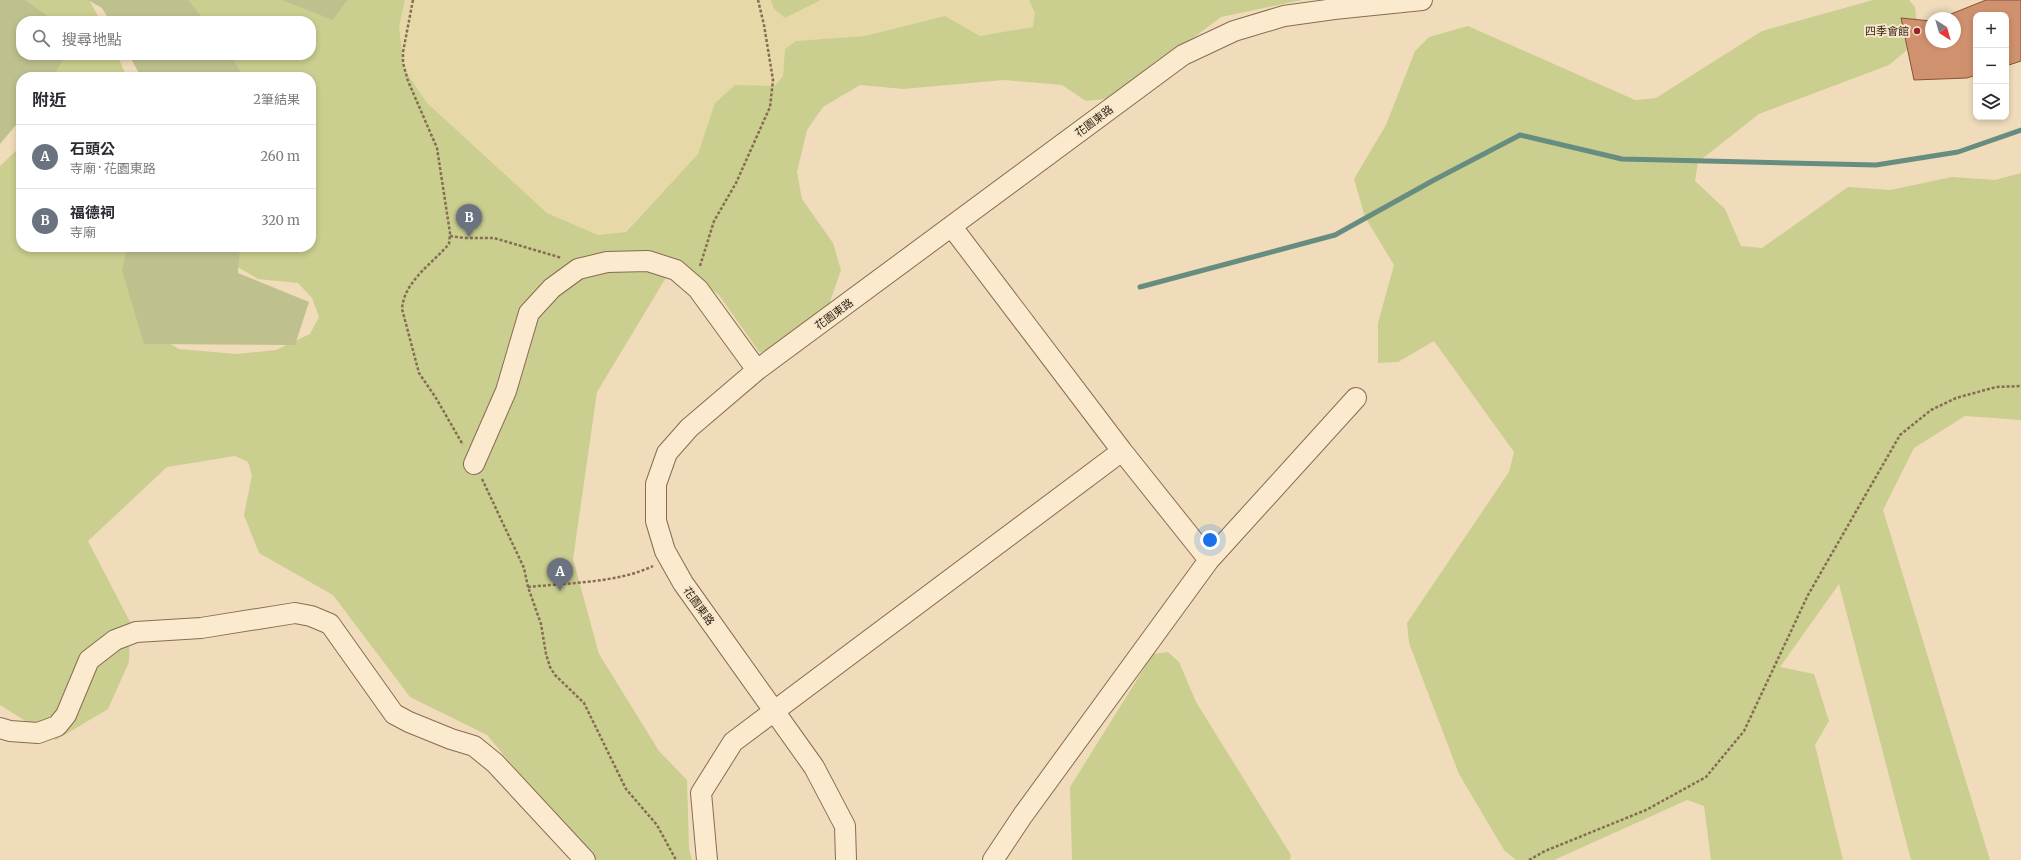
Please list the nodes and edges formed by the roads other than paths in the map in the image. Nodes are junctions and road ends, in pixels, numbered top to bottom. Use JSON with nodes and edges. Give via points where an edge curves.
{"nodes":[{"id":1,"x":1422,"y":0,"type":"edge"},
{"id":2,"x":952,"y":227,"type":"junction"},
{"id":3,"x":757,"y":370,"type":"junction"},
{"id":4,"x":1356,"y":398,"type":"dead end"},
{"id":5,"x":1122,"y":451,"type":"junction"},
{"id":6,"x":474,"y":464,"type":"dead end"},
{"id":7,"x":1209,"y":560,"type":"junction"},
{"id":8,"x":774,"y":711,"type":"junction"},
{"id":9,"x":0,"y":728,"type":"edge"},
{"id":10,"x":585,"y":860,"type":"edge"},
{"id":11,"x":707,"y":860,"type":"edge"},
{"id":12,"x":846,"y":860,"type":"edge"},
{"id":13,"x":993,"y":860,"type":"edge"}],
"edges":[{"from":1,"to":2,"type":"street","name":"花園東路","via":[[1284,16],[1234,31],[1183,55]]},
{"from":2,"to":3,"type":"street","name":"花園東路"},
{"from":2,"to":5,"type":"street"},
{"from":3,"to":6,"type":"street","via":[[698,289],[676,270],[648,261],[607,262],[578,268],[552,288],[529,313],[506,391]]},
{"from":3,"to":8,"type":"street","name":"花園東路","via":[[689,428],[667,453],[656,484],[656,521],[669,558],[683,583]]},
{"from":4,"to":7,"type":"street"},
{"from":5,"to":7,"type":"street"},
{"from":5,"to":8,"type":"street"},
{"from":7,"to":13,"type":"street"},
{"from":8,"to":11,"type":"street","via":[[733,742],[701,793]]},
{"from":8,"to":12,"type":"street","name":"花園東路","via":[[814,767],[845,826]]},
{"from":9,"to":10,"type":"street","via":[[38,733],[57,726],[66,715],[89,660],[115,640],[136,632],[201,628],[295,613],[311,616],[330,624],[394,714],[451,739],[474,746],[495,763]]}]}
